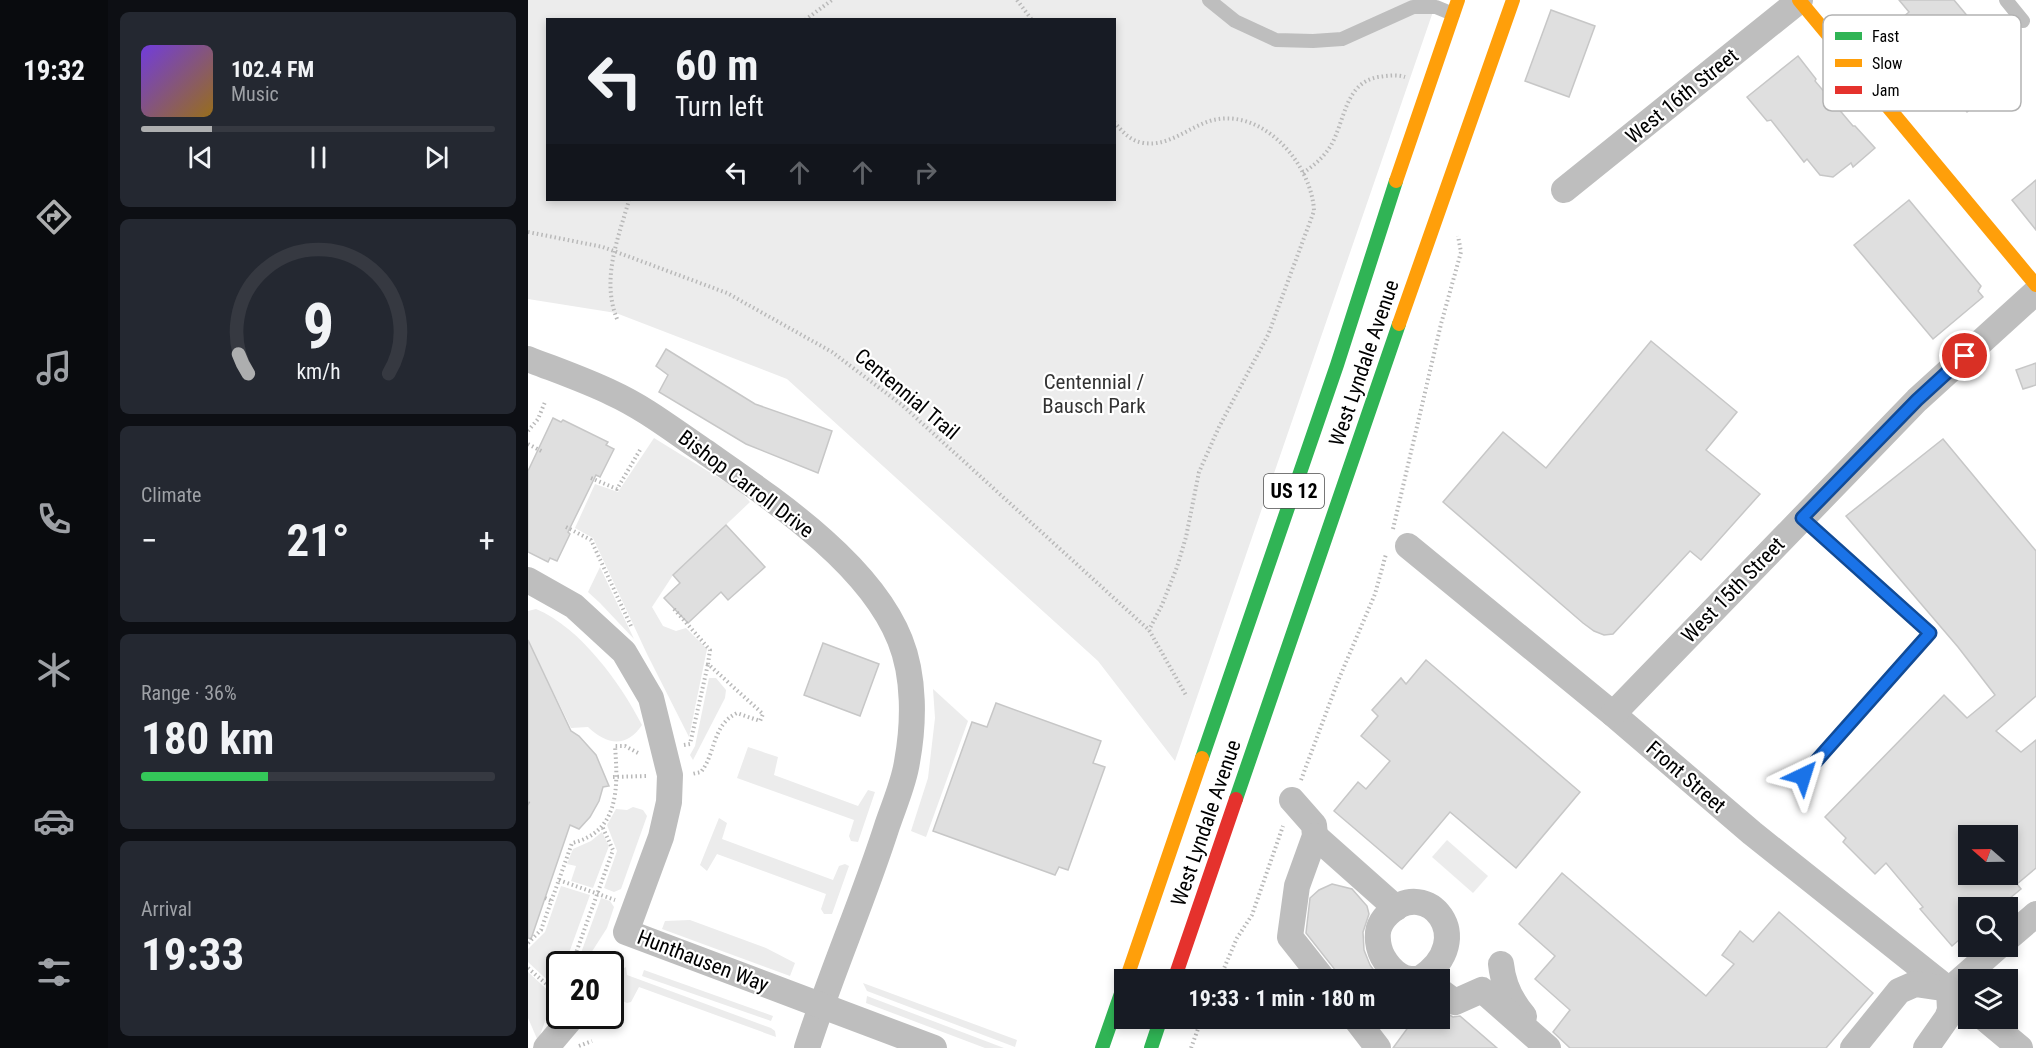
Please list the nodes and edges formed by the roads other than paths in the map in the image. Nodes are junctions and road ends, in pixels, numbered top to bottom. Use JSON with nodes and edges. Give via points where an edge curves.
{"nodes":[{"id":1,"x":1209,"y":0,"type":"edge"},
{"id":2,"x":1458,"y":0,"type":"edge"},
{"id":3,"x":1514,"y":0,"type":"edge"},
{"id":4,"x":1800,"y":0,"type":"edge"},
{"id":5,"x":2006,"y":0,"type":"edge"},
{"id":6,"x":1453,"y":15,"type":"junction"},
{"id":7,"x":2018,"y":15,"type":"edge"},
{"id":8,"x":2021,"y":19,"type":"edge"},
{"id":9,"x":2023,"y":21,"type":"dead end"},
{"id":10,"x":1823,"y":28,"type":"edge"},
{"id":11,"x":1892,"y":111,"type":"edge"},
{"id":12,"x":1564,"y":190,"type":"dead end"},
{"id":13,"x":2036,"y":285,"type":"edge"},
{"id":14,"x":2036,"y":292,"type":"edge"},
{"id":15,"x":528,"y":359,"type":"edge"},
{"id":16,"x":1802,"y":518,"type":"junction"},
{"id":17,"x":1395,"y":545,"type":"road end"},
{"id":18,"x":528,"y":580,"type":"edge"},
{"id":19,"x":1613,"y":714,"type":"junction"},
{"id":20,"x":1803,"y":776,"type":"dead end"},
{"id":21,"x":1292,"y":800,"type":"road end"},
{"id":22,"x":1315,"y":836,"type":"junction"},
{"id":23,"x":1395,"y":908,"type":"junction"},
{"id":24,"x":2036,"y":914,"type":"edge"},
{"id":25,"x":2018,"y":930,"type":"edge"},
{"id":26,"x":1990,"y":957,"type":"edge"},
{"id":27,"x":1129,"y":969,"type":"edge"},
{"id":28,"x":1178,"y":969,"type":"edge"},
{"id":29,"x":1316,"y":969,"type":"edge"},
{"id":30,"x":1392,"y":969,"type":"edge"},
{"id":31,"x":1434,"y":969,"type":"edge"},
{"id":32,"x":1981,"y":969,"type":"edge"},
{"id":33,"x":1958,"y":996,"type":"edge"},
{"id":34,"x":1958,"y":997,"type":"edge"},
{"id":35,"x":1450,"y":998,"type":"edge"},
{"id":36,"x":1958,"y":998,"type":"edge"},
{"id":37,"x":821,"y":1006,"type":"junction"},
{"id":38,"x":1114,"y":1013,"type":"edge"},
{"id":39,"x":562,"y":1029,"type":"edge"},
{"id":40,"x":1157,"y":1029,"type":"edge"},
{"id":41,"x":1363,"y":1029,"type":"edge"},
{"id":42,"x":1997,"y":1029,"type":"edge"},
{"id":43,"x":1542,"y":1042,"type":"edge"},
{"id":44,"x":546,"y":1048,"type":"edge"},
{"id":45,"x":807,"y":1048,"type":"edge"},
{"id":46,"x":934,"y":1048,"type":"edge"},
{"id":47,"x":1102,"y":1048,"type":"edge"},
{"id":48,"x":1151,"y":1048,"type":"edge"},
{"id":49,"x":1378,"y":1048,"type":"edge"},
{"id":50,"x":1852,"y":1048,"type":"edge"},
{"id":51,"x":1926,"y":1048,"type":"edge"},
{"id":52,"x":2020,"y":1048,"type":"edge"}],
"edges":[{"from":1,"to":6,"type":"lane","via":[[1235,21],[1276,40],[1342,39],[1413,7],[1436,7]]},
{"from":2,"to":6,"type":"main road","name":"West Lyndale Avenue","number":"US 12"},
{"from":3,"to":28,"type":"main road","name":"West Lyndale Avenue","number":"US 12"},
{"from":4,"to":10,"type":"main road"},
{"from":4,"to":12,"type":"street","name":"West 16th Street"},
{"from":5,"to":7,"type":"lane"},
{"from":6,"to":27,"type":"main road","name":"West Lyndale Avenue","number":"US 12"},
{"from":8,"to":9,"type":"lane"},
{"from":11,"to":13,"type":"main road"},
{"from":14,"to":16,"type":"street","name":"West 15th Street","via":[[1917,400]]},
{"from":15,"to":37,"type":"street","name":"Bishop Carroll Drive","via":[[613,393],[772,499],[850,567],[880,601],[900,640],[909,669],[907,763],[877,857]]},
{"from":16,"to":19,"type":"street","name":"West 15th Street"},
{"from":16,"to":20,"type":"lane","via":[[1930,633]]},
{"from":17,"to":19,"type":"street","name":"Front Street"},
{"from":18,"to":37,"type":"street","name":"Hunthausen Way","via":[[574,606],[624,652],[651,698],[670,775],[669,802],[661,837],[626,932]]},
{"from":19,"to":33,"type":"street","name":"Front Street","via":[[1752,833]]},
{"from":21,"to":22,"type":"street","via":[[1314,825]]},
{"from":22,"to":23,"type":"street"},
{"from":22,"to":29,"type":"street","via":[[1297,885],[1290,936]]},
{"from":23,"to":30,"type":"street","via":[[1377,933],[1380,950]]},
{"from":23,"to":31,"type":"street","via":[[1405,903],[1422,903],[1434,907],[1444,921],[1448,946]]},
{"from":24,"to":25,"type":"street"},
{"from":26,"to":32,"type":"street"},
{"from":34,"to":50,"type":"street","via":[[1909,985],[1888,1003]]},
{"from":35,"to":43,"type":"street","via":[[1455,1002],[1482,990]]},
{"from":36,"to":51,"type":"street"},
{"from":37,"to":45,"type":"street","name":"Bishop Carroll Drive"},
{"from":37,"to":46,"type":"street","name":"Hunthausen Way"},
{"from":38,"to":47,"type":"main road","name":"West Lyndale Avenue","number":"US 12"},
{"from":39,"to":44,"type":"street"},
{"from":40,"to":48,"type":"main road"},
{"from":41,"to":49,"type":"street"},
{"from":42,"to":52,"type":"street"}]}
